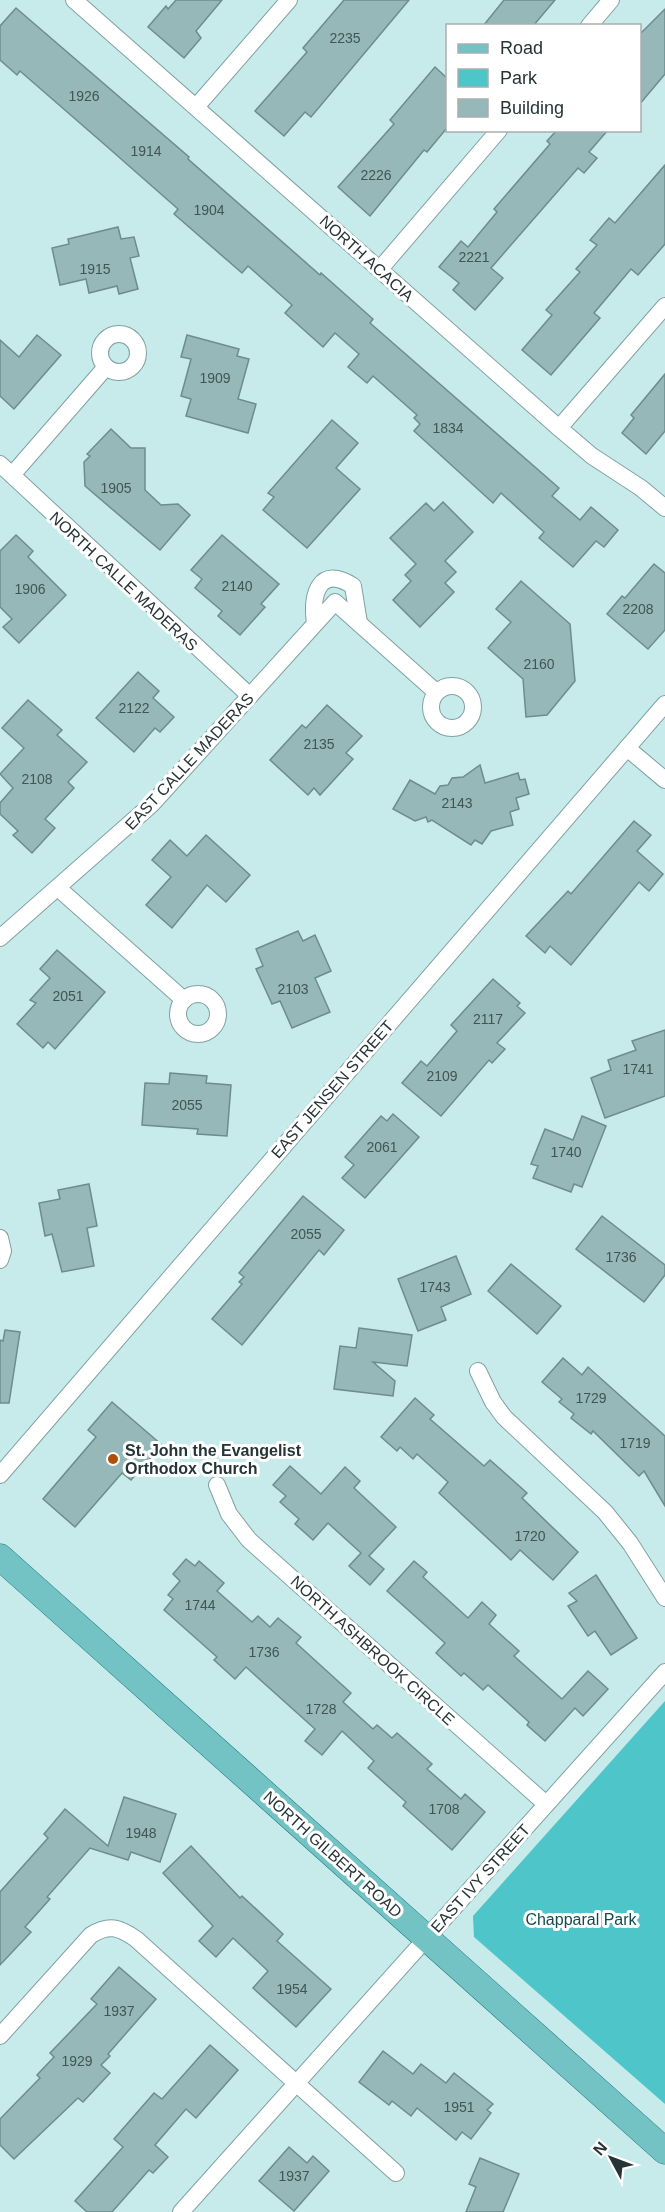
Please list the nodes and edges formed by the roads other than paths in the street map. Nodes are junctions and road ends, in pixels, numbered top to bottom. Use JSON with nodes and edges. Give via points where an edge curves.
{"nodes":[{"id":1,"x":75,"y":0,"type":"edge"},
{"id":2,"x":289,"y":0,"type":"edge"},
{"id":3,"x":611,"y":0,"type":"edge"},
{"id":4,"x":592,"y":24,"type":"edge"},
{"id":5,"x":196,"y":107,"type":"junction"},
{"id":6,"x":497,"y":132,"type":"edge"},
{"id":7,"x":380,"y":269,"type":"junction"},
{"id":8,"x":665,"y":306,"type":"edge"},
{"id":9,"x":106,"y":367,"type":"dead end"},
{"id":10,"x":559,"y":428,"type":"junction"},
{"id":11,"x":6,"y":469,"type":"edge"},
{"id":12,"x":665,"y":508,"type":"edge"},
{"id":13,"x":315,"y":623,"type":"junction"},
{"id":14,"x":359,"y":623,"type":"junction"},
{"id":15,"x":436,"y":692,"type":"dead end"},
{"id":16,"x":250,"y":696,"type":"junction"},
{"id":17,"x":665,"y":704,"type":"edge"},
{"id":18,"x":627,"y":747,"type":"junction"},
{"id":19,"x":665,"y":780,"type":"edge"},
{"id":20,"x":58,"y":888,"type":"junction"},
{"id":21,"x":0,"y":938,"type":"edge"},
{"id":22,"x":184,"y":1000,"type":"dead end"},
{"id":23,"x":0,"y":1238,"type":"edge"},
{"id":24,"x":0,"y":1260,"type":"edge"},
{"id":25,"x":478,"y":1371,"type":"dead end"},
{"id":26,"x":0,"y":1475,"type":"edge"},
{"id":27,"x":217,"y":1485,"type":"dead end"},
{"id":28,"x":0,"y":1557,"type":"edge"},
{"id":29,"x":665,"y":1598,"type":"edge"},
{"id":30,"x":665,"y":1672,"type":"edge"},
{"id":31,"x":546,"y":1804,"type":"junction"},
{"id":32,"x":426,"y":1937,"type":"junction"},
{"id":33,"x":0,"y":2036,"type":"edge"},
{"id":34,"x":295,"y":2084,"type":"junction"},
{"id":35,"x":665,"y":2151,"type":"edge"},
{"id":36,"x":396,"y":2173,"type":"dead end"},
{"id":37,"x":181,"y":2212,"type":"edge"}],
"edges":[{"from":1,"to":5,"type":"street","name":"NORTH ACACIA"},
{"from":2,"to":5,"type":"street"},
{"from":3,"to":4,"type":"street"},
{"from":5,"to":7,"type":"street","name":"NORTH ACACIA"},
{"from":6,"to":7,"type":"street"},
{"from":7,"to":10,"type":"street","name":"NORTH ACACIA"},
{"from":8,"to":10,"type":"street"},
{"from":9,"to":11,"type":"street"},
{"from":10,"to":12,"type":"street","name":"NORTH ACACIA"},
{"from":11,"to":16,"type":"street","name":"NORTH CALLE MADERAS"},
{"from":13,"to":14,"type":"street","name":"EAST CALLE MADERAS","via":[[335,602]]},
{"from":13,"to":14,"type":"street","via":[[312,604],[317,588],[330,579],[343,579],[353,586]]},
{"from":13,"to":16,"type":"street","name":"EAST CALLE MADERAS"},
{"from":14,"to":15,"type":"street","name":"EAST CALLE MADERAS"},
{"from":16,"to":20,"type":"street","name":"EAST CALLE MADERAS","via":[[152,804]]},
{"from":17,"to":18,"type":"street","name":"EAST JENSEN STREET"},
{"from":18,"to":19,"type":"street"},
{"from":18,"to":26,"type":"street","name":"EAST JENSEN STREET"},
{"from":20,"to":21,"type":"street","name":"EAST CALLE MADERAS"},
{"from":20,"to":22,"type":"street"},
{"from":23,"to":24,"type":"street"},
{"from":25,"to":29,"type":"street","via":[[504,1417],[618,1527]]},
{"from":27,"to":31,"type":"street","name":"NORTH ASHBROOK CIRCLE","via":[[229,1514],[249,1540]]},
{"from":28,"to":32,"type":"main road","name":"NORTH GILBERT ROAD"},
{"from":30,"to":31,"type":"street","name":"EAST IVY STREET"},
{"from":31,"to":32,"type":"street","name":"EAST IVY STREET"},
{"from":32,"to":34,"type":"street","name":"EAST IVY STREET"},
{"from":32,"to":35,"type":"main road","name":"NORTH GILBERT ROAD"},
{"from":33,"to":34,"type":"street","via":[[91,1935],[110,1927],[136,1940]]},
{"from":34,"to":36,"type":"street"},
{"from":34,"to":37,"type":"street","name":"EAST IVY STREET"}]}
